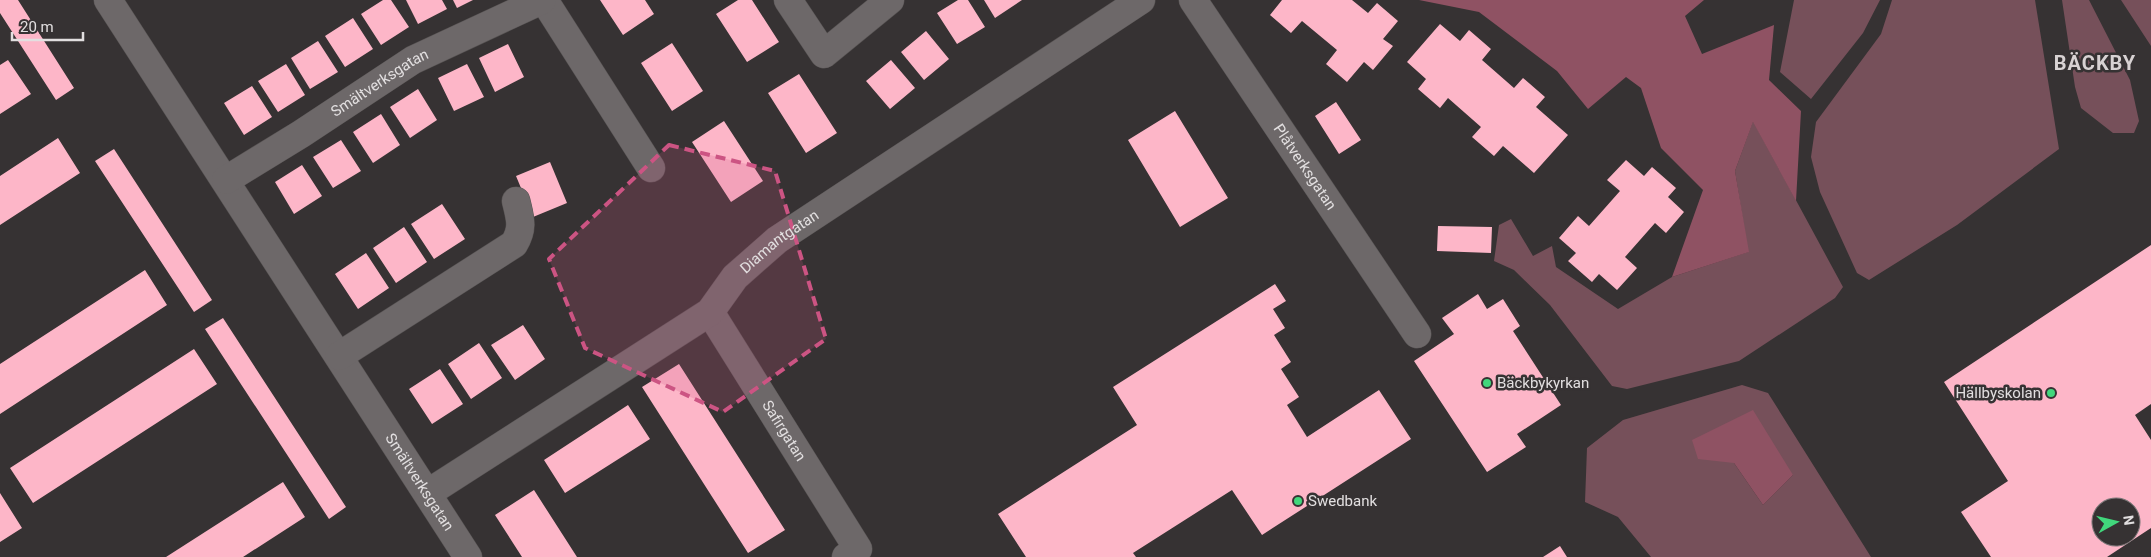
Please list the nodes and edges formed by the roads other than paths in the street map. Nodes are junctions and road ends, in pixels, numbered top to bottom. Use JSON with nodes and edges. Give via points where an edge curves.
{"nodes":[{"id":1,"x":108,"y":0,"type":"edge"},
{"id":2,"x":543,"y":0,"type":"edge"},
{"id":3,"x":788,"y":0,"type":"edge"},
{"id":4,"x":890,"y":0,"type":"edge"},
{"id":5,"x":1141,"y":0,"type":"edge"},
{"id":6,"x":1193,"y":0,"type":"edge"},
{"id":7,"x":651,"y":168,"type":"dead end"},
{"id":8,"x":226,"y":180,"type":"junction"},
{"id":9,"x":516,"y":201,"type":"dead end"},
{"id":10,"x":710,"y":312,"type":"junction"},
{"id":11,"x":1417,"y":334,"type":"dead end"},
{"id":12,"x":339,"y":356,"type":"junction"},
{"id":13,"x":428,"y":493,"type":"junction"},
{"id":14,"x":852,"y":553,"type":"edge"},
{"id":15,"x":468,"y":557,"type":"edge"}],
"edges":[{"from":1,"to":8,"type":"street","name":"Smältverksgatan"},
{"from":2,"to":7,"type":"street","name":"Smältverksgatan"},
{"from":2,"to":8,"type":"street","name":"Smältverksgatan","via":[[413,60]]},
{"from":3,"to":4,"type":"street","via":[[824,54]]},
{"from":5,"to":10,"type":"street","name":"Diamantgatan","via":[[777,240],[735,277]]},
{"from":6,"to":11,"type":"street","name":"Plåtverksgatan"},
{"from":8,"to":12,"type":"street","name":"Smältverksgatan"},
{"from":9,"to":12,"type":"street","via":[[520,234],[514,244]]},
{"from":10,"to":13,"type":"street","name":"Diamantgatan"},
{"from":10,"to":14,"type":"street","name":"Safirgatan"},
{"from":12,"to":13,"type":"street","name":"Smältverksgatan"},
{"from":13,"to":15,"type":"street","name":"Smältverksgatan"}]}
